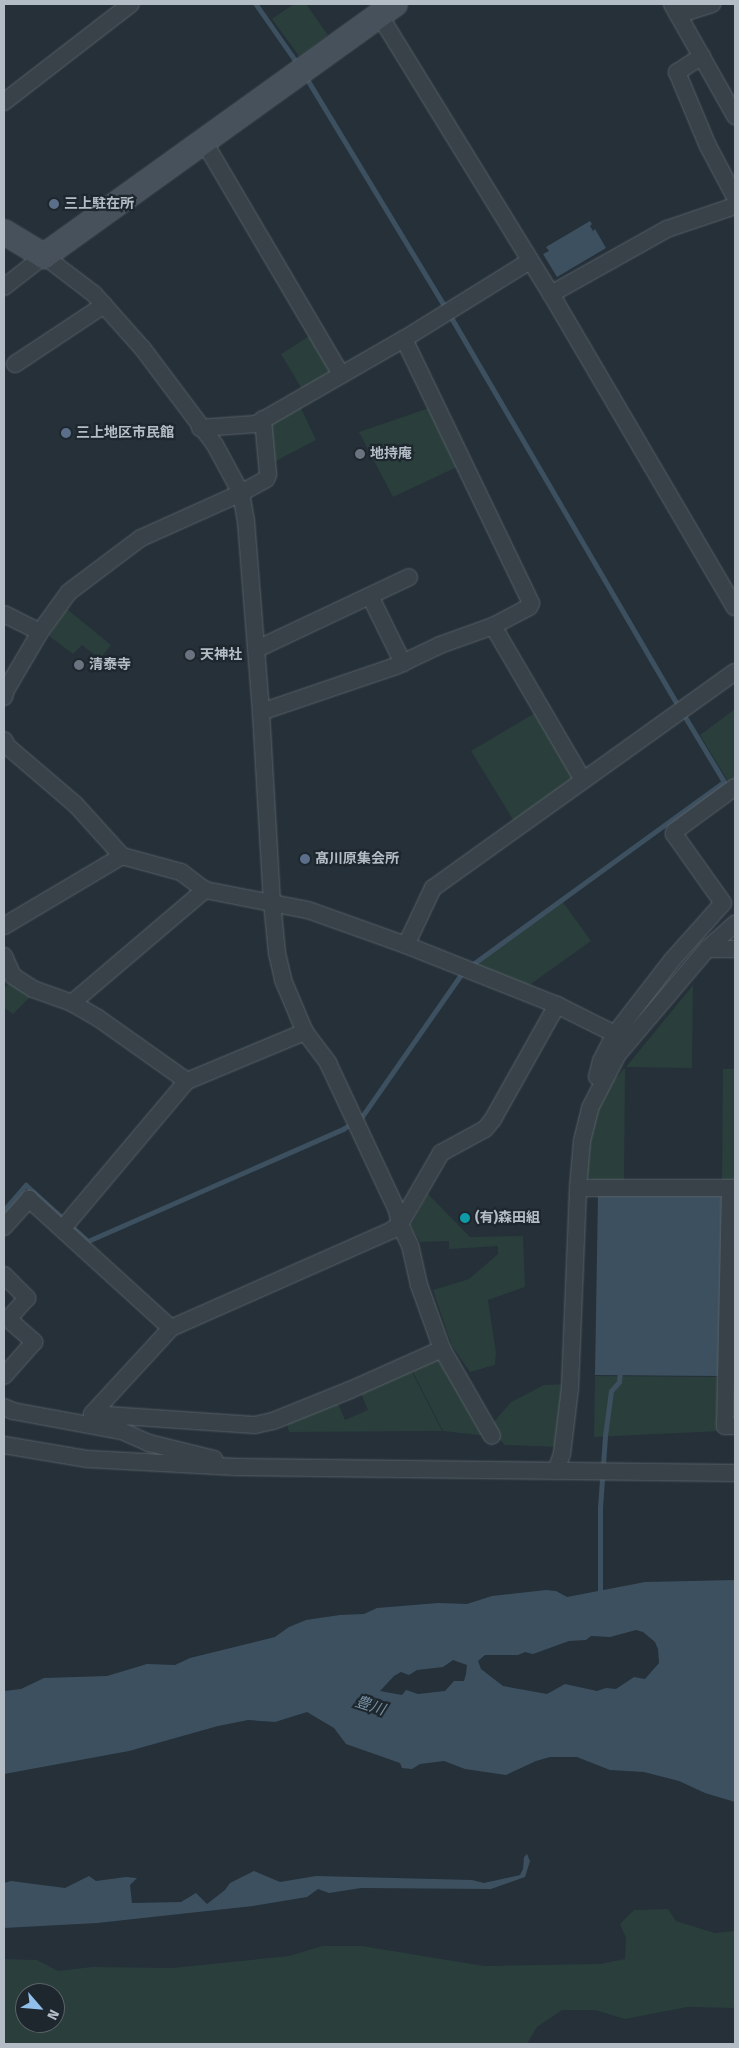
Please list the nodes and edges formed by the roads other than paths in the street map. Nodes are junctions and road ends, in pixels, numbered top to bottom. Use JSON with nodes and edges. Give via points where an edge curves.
{"nodes":[{"id":1,"x":131,"y":4,"type":"edge"},
{"id":2,"x":712,"y":4,"type":"edge"},
{"id":3,"x":675,"y":9,"type":"edge"},
{"id":4,"x":388,"y":10,"type":"edge"},
{"id":5,"x":702,"y":56,"type":"junction"},
{"id":6,"x":731,"y":99,"type":"edge"},
{"id":7,"x":4,"y":102,"type":"edge"},
{"id":8,"x":735,"y":116,"type":"edge"},
{"id":9,"x":203,"y":140,"type":"junction"},
{"id":10,"x":735,"y":197,"type":"edge"},
{"id":11,"x":735,"y":206,"type":"edge"},
{"id":12,"x":4,"y":232,"type":"edge"},
{"id":13,"x":44,"y":256,"type":"junction"},
{"id":14,"x":530,"y":261,"type":"junction"},
{"id":15,"x":4,"y":287,"type":"edge"},
{"id":16,"x":551,"y":294,"type":"junction"},
{"id":17,"x":104,"y":305,"type":"junction"},
{"id":18,"x":404,"y":339,"type":"junction"},
{"id":19,"x":15,"y":364,"type":"dead end"},
{"id":20,"x":341,"y":374,"type":"junction"},
{"id":21,"x":263,"y":420,"type":"junction"},
{"id":22,"x":200,"y":428,"type":"junction"},
{"id":23,"x":241,"y":493,"type":"junction"},
{"id":24,"x":409,"y":577,"type":"dead end"},
{"id":25,"x":370,"y":596,"type":"junction"},
{"id":26,"x":735,"y":607,"type":"edge"},
{"id":27,"x":4,"y":614,"type":"edge"},
{"id":28,"x":493,"y":626,"type":"junction"},
{"id":29,"x":40,"y":632,"type":"junction"},
{"id":30,"x":257,"y":649,"type":"junction"},
{"id":31,"x":403,"y":662,"type":"junction"},
{"id":32,"x":735,"y":672,"type":"edge"},
{"id":33,"x":4,"y":692,"type":"edge"},
{"id":34,"x":262,"y":712,"type":"junction"},
{"id":35,"x":5,"y":746,"type":"edge"},
{"id":36,"x":583,"y":780,"type":"junction"},
{"id":37,"x":735,"y":787,"type":"edge"},
{"id":38,"x":122,"y":856,"type":"junction"},
{"id":39,"x":205,"y":890,"type":"junction"},
{"id":40,"x":272,"y":902,"type":"junction"},
{"id":41,"x":735,"y":924,"type":"edge"},
{"id":42,"x":4,"y":926,"type":"edge"},
{"id":43,"x":406,"y":945,"type":"junction"},
{"id":44,"x":706,"y":949,"type":"junction"},
{"id":45,"x":735,"y":949,"type":"edge"},
{"id":46,"x":4,"y":956,"type":"edge"},
{"id":47,"x":8,"y":979,"type":"edge"},
{"id":48,"x":72,"y":1004,"type":"junction"},
{"id":49,"x":557,"y":1005,"type":"junction"},
{"id":50,"x":305,"y":1032,"type":"junction"},
{"id":51,"x":615,"y":1034,"type":"junction"},
{"id":52,"x":187,"y":1082,"type":"junction"},
{"id":53,"x":590,"y":1108,"type":"junction"},
{"id":54,"x":578,"y":1188,"type":"junction"},
{"id":55,"x":732,"y":1188,"type":"edge"},
{"id":56,"x":400,"y":1224,"type":"junction"},
{"id":57,"x":4,"y":1227,"type":"edge"},
{"id":58,"x":63,"y":1228,"type":"junction"},
{"id":59,"x":4,"y":1275,"type":"edge"},
{"id":60,"x":171,"y":1328,"type":"junction"},
{"id":61,"x":442,"y":1349,"type":"junction"},
{"id":62,"x":4,"y":1376,"type":"edge"},
{"id":63,"x":4,"y":1407,"type":"edge"},
{"id":64,"x":735,"y":1426,"type":"edge"},
{"id":65,"x":492,"y":1436,"type":"dead end"},
{"id":66,"x":4,"y":1445,"type":"edge"},
{"id":67,"x":236,"y":1467,"type":"junction"},
{"id":68,"x":556,"y":1471,"type":"junction"},
{"id":69,"x":735,"y":1473,"type":"edge"}],
"edges":[{"from":1,"to":7,"type":"street"},
{"from":2,"to":3,"type":"street"},
{"from":3,"to":5,"type":"street"},
{"from":4,"to":9,"type":"street"},
{"from":4,"to":14,"type":"street"},
{"from":5,"to":6,"type":"street"},
{"from":5,"to":10,"type":"street","via":[[677,72],[708,146]]},
{"from":6,"to":8,"type":"street"},
{"from":9,"to":13,"type":"street"},
{"from":9,"to":20,"type":"street"},
{"from":11,"to":16,"type":"street","via":[[667,229]]},
{"from":12,"to":13,"type":"street"},
{"from":13,"to":15,"type":"street"},
{"from":13,"to":17,"type":"street"},
{"from":14,"to":16,"type":"street"},
{"from":14,"to":18,"type":"street"},
{"from":16,"to":26,"type":"street"},
{"from":17,"to":19,"type":"street"},
{"from":17,"to":22,"type":"street","via":[[143,349]]},
{"from":18,"to":20,"type":"street"},
{"from":18,"to":28,"type":"street","via":[[530,602],[529,607]]},
{"from":20,"to":21,"type":"street"},
{"from":21,"to":22,"type":"street","via":[[256,424]]},
{"from":21,"to":23,"type":"street","via":[[268,474],[266,479]]},
{"from":22,"to":23,"type":"street","via":[[215,445]]},
{"from":23,"to":29,"type":"street","via":[[141,538],[69,592]]},
{"from":23,"to":30,"type":"street"},
{"from":24,"to":25,"type":"street"},
{"from":25,"to":30,"type":"street"},
{"from":25,"to":31,"type":"street"},
{"from":27,"to":29,"type":"street"},
{"from":28,"to":31,"type":"street"},
{"from":28,"to":36,"type":"street"},
{"from":29,"to":33,"type":"street"},
{"from":30,"to":34,"type":"street"},
{"from":31,"to":34,"type":"street"},
{"from":32,"to":36,"type":"street"},
{"from":34,"to":40,"type":"street"},
{"from":35,"to":38,"type":"street","via":[[75,804]]},
{"from":36,"to":43,"type":"street","via":[[433,888]]},
{"from":37,"to":51,"type":"street","via":[[674,834],[723,903],[672,960]]},
{"from":38,"to":39,"type":"street","via":[[181,872]]},
{"from":38,"to":42,"type":"street"},
{"from":39,"to":40,"type":"street"},
{"from":39,"to":48,"type":"street"},
{"from":40,"to":43,"type":"street","via":[[308,910]]},
{"from":40,"to":50,"type":"street","via":[[283,980]]},
{"from":41,"to":44,"type":"street"},
{"from":43,"to":49,"type":"street"},
{"from":44,"to":45,"type":"street"},
{"from":44,"to":53,"type":"street","via":[[618,1054]]},
{"from":46,"to":47,"type":"street"},
{"from":47,"to":48,"type":"street"},
{"from":48,"to":52,"type":"street","via":[[98,1018]]},
{"from":49,"to":51,"type":"street"},
{"from":49,"to":56,"type":"street","via":[[493,1118],[485,1129],[441,1152]]},
{"from":50,"to":52,"type":"street"},
{"from":50,"to":56,"type":"street","via":[[328,1063],[397,1210]]},
{"from":51,"to":53,"type":"street","via":[[601,1060]]},
{"from":52,"to":58,"type":"street"},
{"from":53,"to":54,"type":"street","via":[[582,1141]]},
{"from":54,"to":55,"type":"street"},
{"from":54,"to":68,"type":"street","via":[[570,1388],[562,1454]]},
{"from":55,"to":64,"type":"street","via":[[726,1426]]},
{"from":56,"to":60,"type":"street"},
{"from":56,"to":61,"type":"street","via":[[410,1245],[419,1285]]},
{"from":57,"to":58,"type":"street","via":[[29,1199]]},
{"from":58,"to":60,"type":"street"},
{"from":59,"to":62,"type":"street","via":[[27,1298],[8,1319],[34,1342]]},
{"from":60,"to":61,"type":"street","via":[[92,1414],[256,1425],[350,1390]]},
{"from":61,"to":65,"type":"street"},
{"from":63,"to":67,"type":"street","via":[[122,1431],[149,1443]]},
{"from":66,"to":67,"type":"street","via":[[88,1459]]},
{"from":67,"to":68,"type":"street"},
{"from":68,"to":69,"type":"street"}]}
